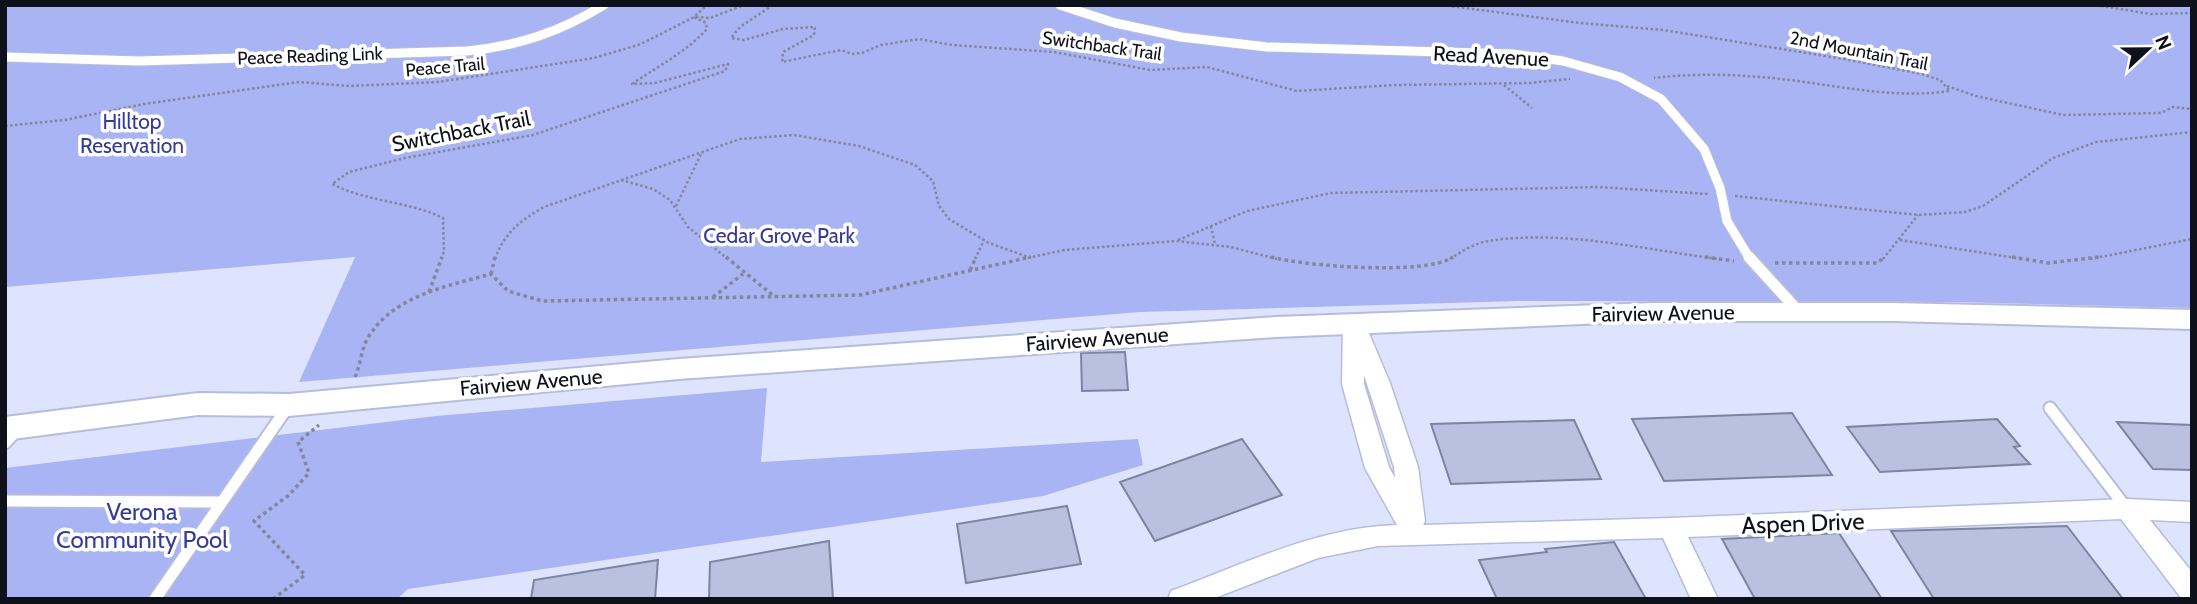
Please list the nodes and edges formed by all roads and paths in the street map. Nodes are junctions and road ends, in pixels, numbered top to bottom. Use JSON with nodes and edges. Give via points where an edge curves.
{"nodes":[{"id":1,"x":604,"y":5,"type":"edge"},
{"id":2,"x":707,"y":5,"type":"edge"},
{"id":3,"x":744,"y":5,"type":"edge"},
{"id":4,"x":773,"y":5,"type":"edge"},
{"id":5,"x":1060,"y":5,"type":"edge"},
{"id":6,"x":1442,"y":5,"type":"edge"},
{"id":7,"x":2096,"y":5,"type":"edge"},
{"id":8,"x":2192,"y":13,"type":"edge"},
{"id":9,"x":694,"y":17,"type":"junction"},
{"id":10,"x":5,"y":57,"type":"edge"},
{"id":11,"x":1579,"y":79,"type":"dead end"},
{"id":12,"x":1635,"y":84,"type":"junction"},
{"id":13,"x":1503,"y":85,"type":"junction"},
{"id":14,"x":1946,"y":86,"type":"junction"},
{"id":15,"x":1532,"y":108,"type":"dead end"},
{"id":16,"x":2192,"y":109,"type":"edge"},
{"id":17,"x":5,"y":126,"type":"edge"},
{"id":18,"x":2192,"y":132,"type":"edge"},
{"id":19,"x":702,"y":152,"type":"junction"},
{"id":20,"x":619,"y":180,"type":"junction"},
{"id":21,"x":1708,"y":194,"type":"dead end"},
{"id":22,"x":1733,"y":196,"type":"dead end"},
{"id":23,"x":676,"y":206,"type":"junction"},
{"id":24,"x":1919,"y":215,"type":"junction"},
{"id":25,"x":1210,"y":226,"type":"junction"},
{"id":26,"x":2192,"y":239,"type":"edge"},
{"id":27,"x":984,"y":240,"type":"junction"},
{"id":28,"x":1900,"y":240,"type":"junction"},
{"id":29,"x":1176,"y":241,"type":"junction"},
{"id":30,"x":1215,"y":245,"type":"junction"},
{"id":31,"x":1029,"y":257,"type":"junction"},
{"id":32,"x":1740,"y":261,"type":"dead end"},
{"id":33,"x":1766,"y":262,"type":"dead end"},
{"id":34,"x":970,"y":270,"type":"junction"},
{"id":35,"x":491,"y":274,"type":"junction"},
{"id":36,"x":744,"y":274,"type":"junction"},
{"id":37,"x":429,"y":292,"type":"junction"},
{"id":38,"x":775,"y":297,"type":"junction"},
{"id":39,"x":712,"y":299,"type":"junction"},
{"id":40,"x":1799,"y":312,"type":"junction"},
{"id":41,"x":2192,"y":320,"type":"edge"},
{"id":42,"x":1354,"y":324,"type":"junction"},
{"id":43,"x":341,"y":399,"type":"junction"},
{"id":44,"x":289,"y":405,"type":"junction"},
{"id":45,"x":2050,"y":408,"type":"dead end"},
{"id":46,"x":10,"y":433,"type":"edge"},
{"id":47,"x":298,"y":442,"type":"dead end"},
{"id":48,"x":5,"y":501,"type":"edge"},
{"id":49,"x":221,"y":502,"type":"junction"},
{"id":50,"x":2127,"y":509,"type":"junction"},
{"id":51,"x":2192,"y":512,"type":"edge"},
{"id":52,"x":1671,"y":528,"type":"junction"},
{"id":53,"x":1414,"y":533,"type":"junction"},
{"id":54,"x":2192,"y":592,"type":"edge"},
{"id":55,"x":155,"y":599,"type":"edge"},
{"id":56,"x":273,"y":599,"type":"edge"},
{"id":57,"x":1181,"y":599,"type":"edge"},
{"id":58,"x":1705,"y":599,"type":"edge"}],
"edges":[{"from":1,"to":10,"type":"lane","name":"Peace Reading Link","via":[[572,26],[502,48],[139,61]]},
{"from":2,"to":9,"type":"path","name":"Peace Trail"},
{"from":3,"to":9,"type":"path","via":[[710,18]]},
{"from":4,"to":13,"type":"path","name":"Switchback Trail","via":[[730,38],[744,40],[783,29],[815,27],[814,34],[783,52],[782,62],[841,50],[862,54],[881,45],[919,39],[1054,52],[1150,70],[1208,67],[1297,90]]},
{"from":5,"to":12,"type":"lane","name":"Read Avenue","via":[[1181,37],[1267,47],[1544,57]]},
{"from":6,"to":14,"type":"path","name":"2nd Mountain Trail","via":[[1740,41],[1910,71]]},
{"from":7,"to":8,"type":"path"},
{"from":9,"to":17,"type":"path","name":"Peace Trail","via":[[625,50],[494,75],[349,86],[299,82]]},
{"from":9,"to":37,"type":"path","name":"Switchback Trail","via":[[706,23],[695,43],[632,84],[655,83],[728,64],[725,71],[533,135],[404,158],[349,172],[332,184],[346,192],[428,210],[443,218],[444,252]]},
{"from":11,"to":13,"type":"path","name":"Switchback Trail"},
{"from":12,"to":14,"type":"path","name":"2nd Mountain Trail","via":[[1703,72],[1910,96],[1950,91]]},
{"from":12,"to":40,"type":"lane","name":"Read Avenue","via":[[1661,99],[1704,149],[1727,220],[1752,262]]},
{"from":13,"to":15,"type":"path"},
{"from":14,"to":16,"type":"path","via":[[2063,115]]},
{"from":18,"to":24,"type":"path","via":[[2096,142],[2053,158],[1975,209]]},
{"from":19,"to":20,"type":"path"},
{"from":19,"to":23,"type":"path"},
{"from":19,"to":27,"type":"path","via":[[740,139],[781,134],[859,146],[923,170],[933,181],[943,212]]},
{"from":20,"to":23,"type":"path","via":[[653,189]]},
{"from":20,"to":35,"type":"path","via":[[544,207],[522,220],[500,243]]},
{"from":21,"to":25,"type":"path","via":[[1598,187],[1356,191],[1282,202]]},
{"from":22,"to":24,"type":"path"},
{"from":23,"to":36,"type":"path","via":[[688,227]]},
{"from":24,"to":28,"type":"path"},
{"from":25,"to":29,"type":"path"},
{"from":25,"to":30,"type":"path"},
{"from":26,"to":28,"type":"path","via":[[2049,263]]},
{"from":27,"to":31,"type":"path"},
{"from":27,"to":34,"type":"path"},
{"from":28,"to":33,"type":"path","via":[[1877,263]]},
{"from":29,"to":30,"type":"path"},
{"from":29,"to":31,"type":"path","via":[[1081,247]]},
{"from":30,"to":32,"type":"path","via":[[1330,266],[1427,266],[1488,241],[1558,238]]},
{"from":31,"to":34,"type":"path"},
{"from":34,"to":38,"type":"path","via":[[874,293]]},
{"from":35,"to":37,"type":"path"},
{"from":35,"to":39,"type":"path","via":[[508,291],[542,301]]},
{"from":36,"to":38,"type":"path"},
{"from":36,"to":39,"type":"path"},
{"from":37,"to":43,"type":"path","via":[[391,313],[371,333],[361,366]]},
{"from":38,"to":39,"type":"path"},
{"from":40,"to":41,"type":"main road","name":"Fairview Avenue"},
{"from":40,"to":42,"type":"main road","name":"Fairview Avenue","via":[[1653,312]]},
{"from":42,"to":43,"type":"main road","name":"Fairview Avenue","via":[[888,354]]},
{"from":42,"to":53,"type":"street","via":[[1353,384],[1377,468]]},
{"from":43,"to":44,"type":"main road","name":"Fairview Avenue"},
{"from":44,"to":46,"type":"main road","name":"Fairview Avenue","via":[[198,404]]},
{"from":44,"to":49,"type":"lane"},
{"from":45,"to":50,"type":"lane"},
{"from":47,"to":56,"type":"path","via":[[309,473],[254,521],[305,575]]},
{"from":48,"to":49,"type":"lane"},
{"from":49,"to":55,"type":"lane"},
{"from":50,"to":51,"type":"street","name":"Aspen Drive"},
{"from":50,"to":52,"type":"street","name":"Aspen Drive"},
{"from":50,"to":54,"type":"street"},
{"from":52,"to":53,"type":"street","name":"Aspen Drive"},
{"from":52,"to":58,"type":"street"},
{"from":53,"to":57,"type":"street","name":"Aspen Drive","via":[[1316,548]]}]}
